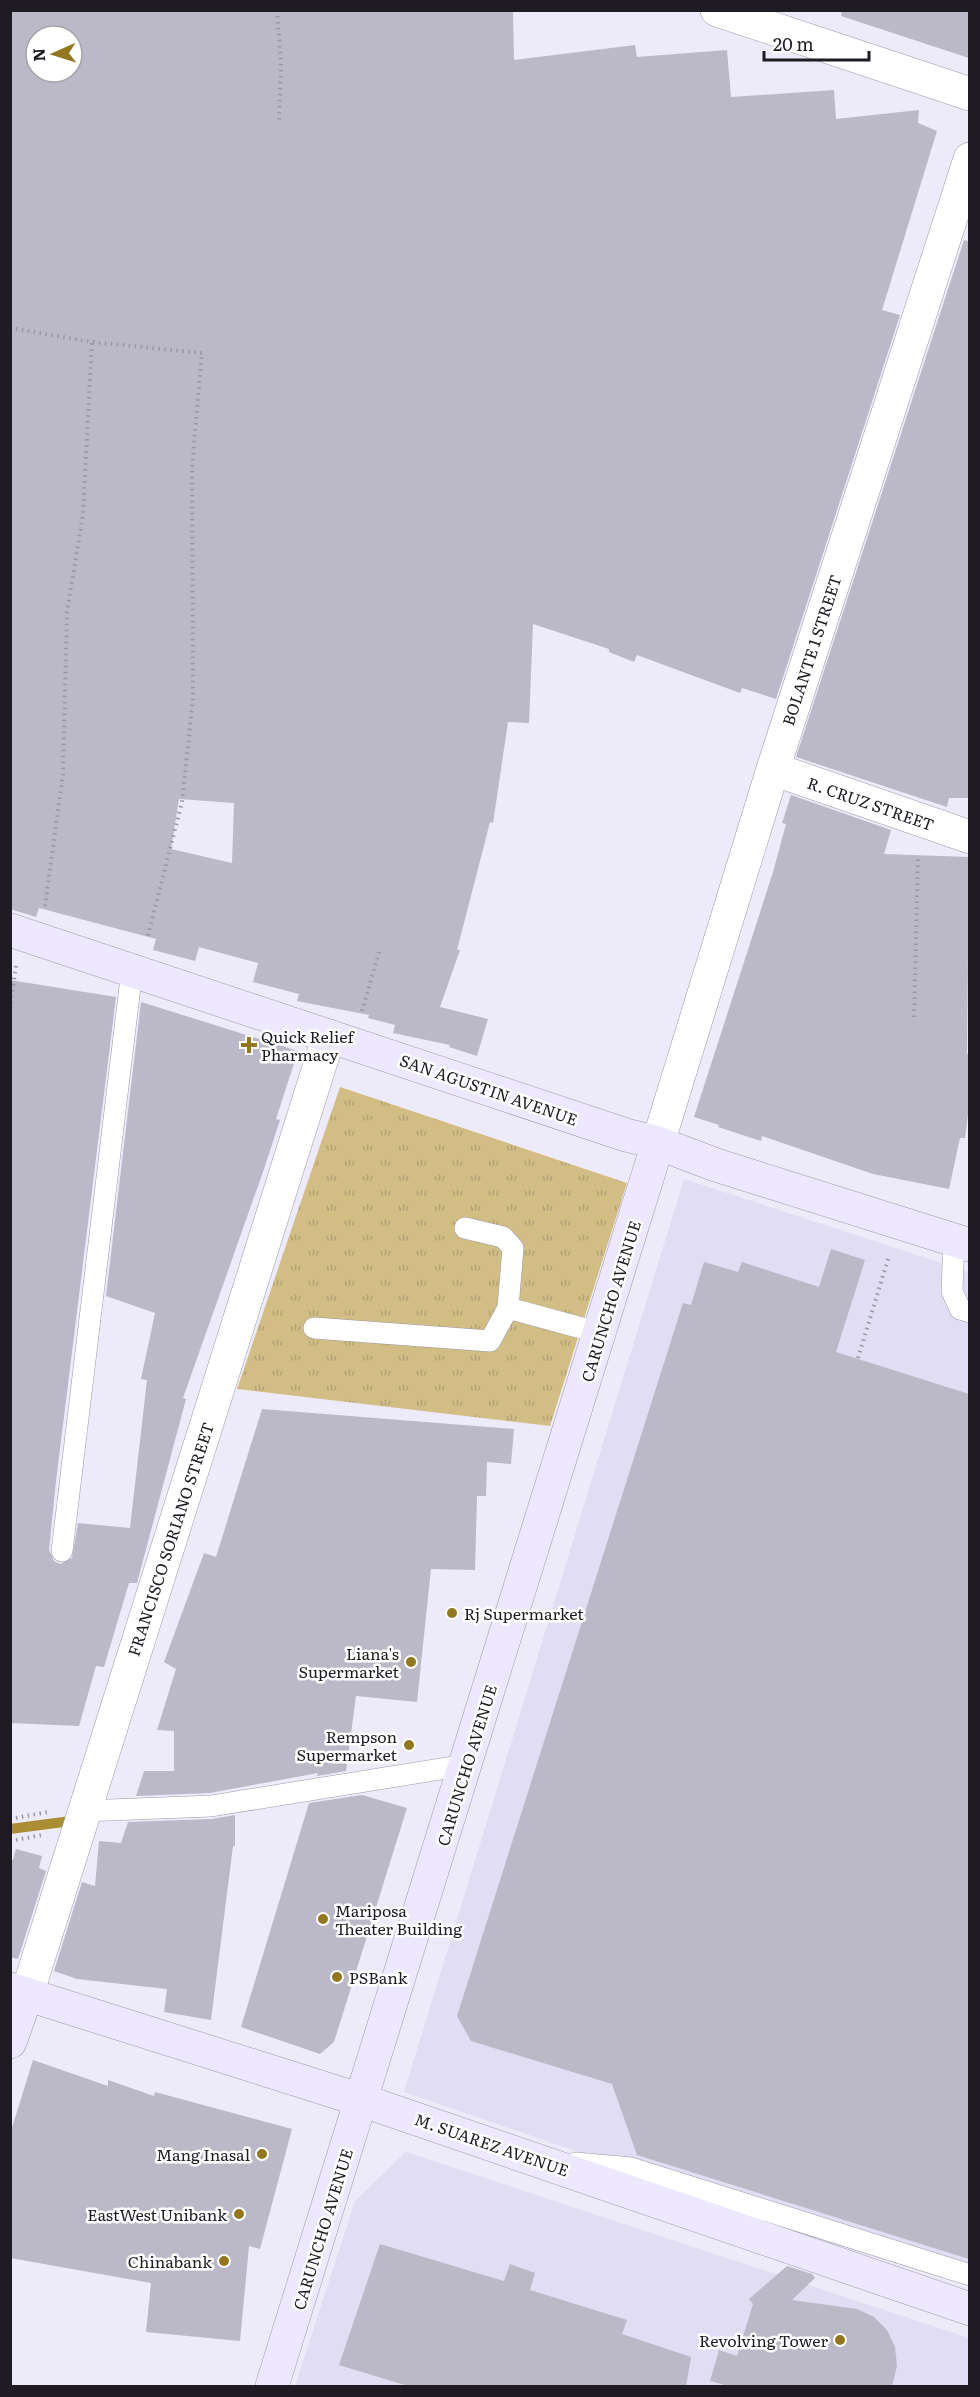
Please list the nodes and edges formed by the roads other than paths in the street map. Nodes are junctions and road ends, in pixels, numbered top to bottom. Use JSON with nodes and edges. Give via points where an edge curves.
{"nodes":[{"id":1,"x":717,"y":10,"type":"edge"},
{"id":2,"x":969,"y":94,"type":"edge"},
{"id":3,"x":969,"y":159,"type":"edge"},
{"id":4,"x":773,"y":769,"type":"junction"},
{"id":5,"x":969,"y":837,"type":"edge"},
{"id":6,"x":10,"y":930,"type":"edge"},
{"id":7,"x":135,"y":971,"type":"junction"},
{"id":8,"x":341,"y":1040,"type":"junction"},
{"id":9,"x":658,"y":1143,"type":"junction"},
{"id":10,"x":465,"y":1228,"type":"dead end"},
{"id":11,"x":962,"y":1243,"type":"edge"},
{"id":12,"x":508,"y":1308,"type":"junction"},
{"id":13,"x":969,"y":1312,"type":"edge"},
{"id":14,"x":314,"y":1328,"type":"dead end"},
{"id":15,"x":600,"y":1333,"type":"junction"},
{"id":16,"x":62,"y":1551,"type":"dead end"},
{"id":17,"x":465,"y":1765,"type":"junction"},
{"id":18,"x":84,"y":1811,"type":"junction"},
{"id":19,"x":19,"y":1992,"type":"edge"},
{"id":20,"x":10,"y":2042,"type":"edge"},
{"id":21,"x":361,"y":2100,"type":"junction"},
{"id":22,"x":537,"y":2159,"type":"junction"},
{"id":23,"x":969,"y":2275,"type":"edge"},
{"id":24,"x":969,"y":2309,"type":"edge"},
{"id":25,"x":272,"y":2386,"type":"edge"}],
"edges":[{"from":1,"to":2,"type":"street"},
{"from":3,"to":4,"type":"street","name":"BOLANTE 1 STREET"},
{"from":4,"to":5,"type":"street","name":"R. CRUZ STREET"},
{"from":4,"to":9,"type":"street","name":"BOLANTE 1 STREET"},
{"from":6,"to":7,"type":"street","name":"SAN AGUSTIN AVENUE"},
{"from":7,"to":8,"type":"street","name":"SAN AGUSTIN AVENUE"},
{"from":7,"to":16,"type":"lane"},
{"from":8,"to":9,"type":"street","name":"SAN AGUSTIN AVENUE"},
{"from":8,"to":18,"type":"street","name":"FRANCISCO SORIANO STREET"},
{"from":9,"to":11,"type":"street","name":"SAN AGUSTIN AVENUE"},
{"from":9,"to":15,"type":"street","name":"CARUNCHO AVENUE"},
{"from":10,"to":12,"type":"lane","via":[[510,1241],[513,1248]]},
{"from":11,"to":13,"type":"lane","via":[[952,1291],[960,1309]]},
{"from":12,"to":14,"type":"lane","via":[[490,1341]]},
{"from":12,"to":15,"type":"lane"},
{"from":15,"to":17,"type":"street","name":"CARUNCHO AVENUE"},
{"from":17,"to":18,"type":"lane","via":[[211,1806]]},
{"from":17,"to":21,"type":"street","name":"CARUNCHO AVENUE"},
{"from":18,"to":19,"type":"street","name":"FRANCISCO SORIANO STREET"},
{"from":19,"to":20,"type":"street","name":"FRANCISCO SORIANO STREET"},
{"from":19,"to":21,"type":"street","name":"M. SUAREZ AVENUE"},
{"from":21,"to":22,"type":"street","name":"M. SUAREZ AVENUE"},
{"from":21,"to":25,"type":"street","name":"CARUNCHO AVENUE"},
{"from":22,"to":23,"type":"lane","via":[[631,2168]]},
{"from":22,"to":24,"type":"street","name":"M. SUAREZ AVENUE"}]}
